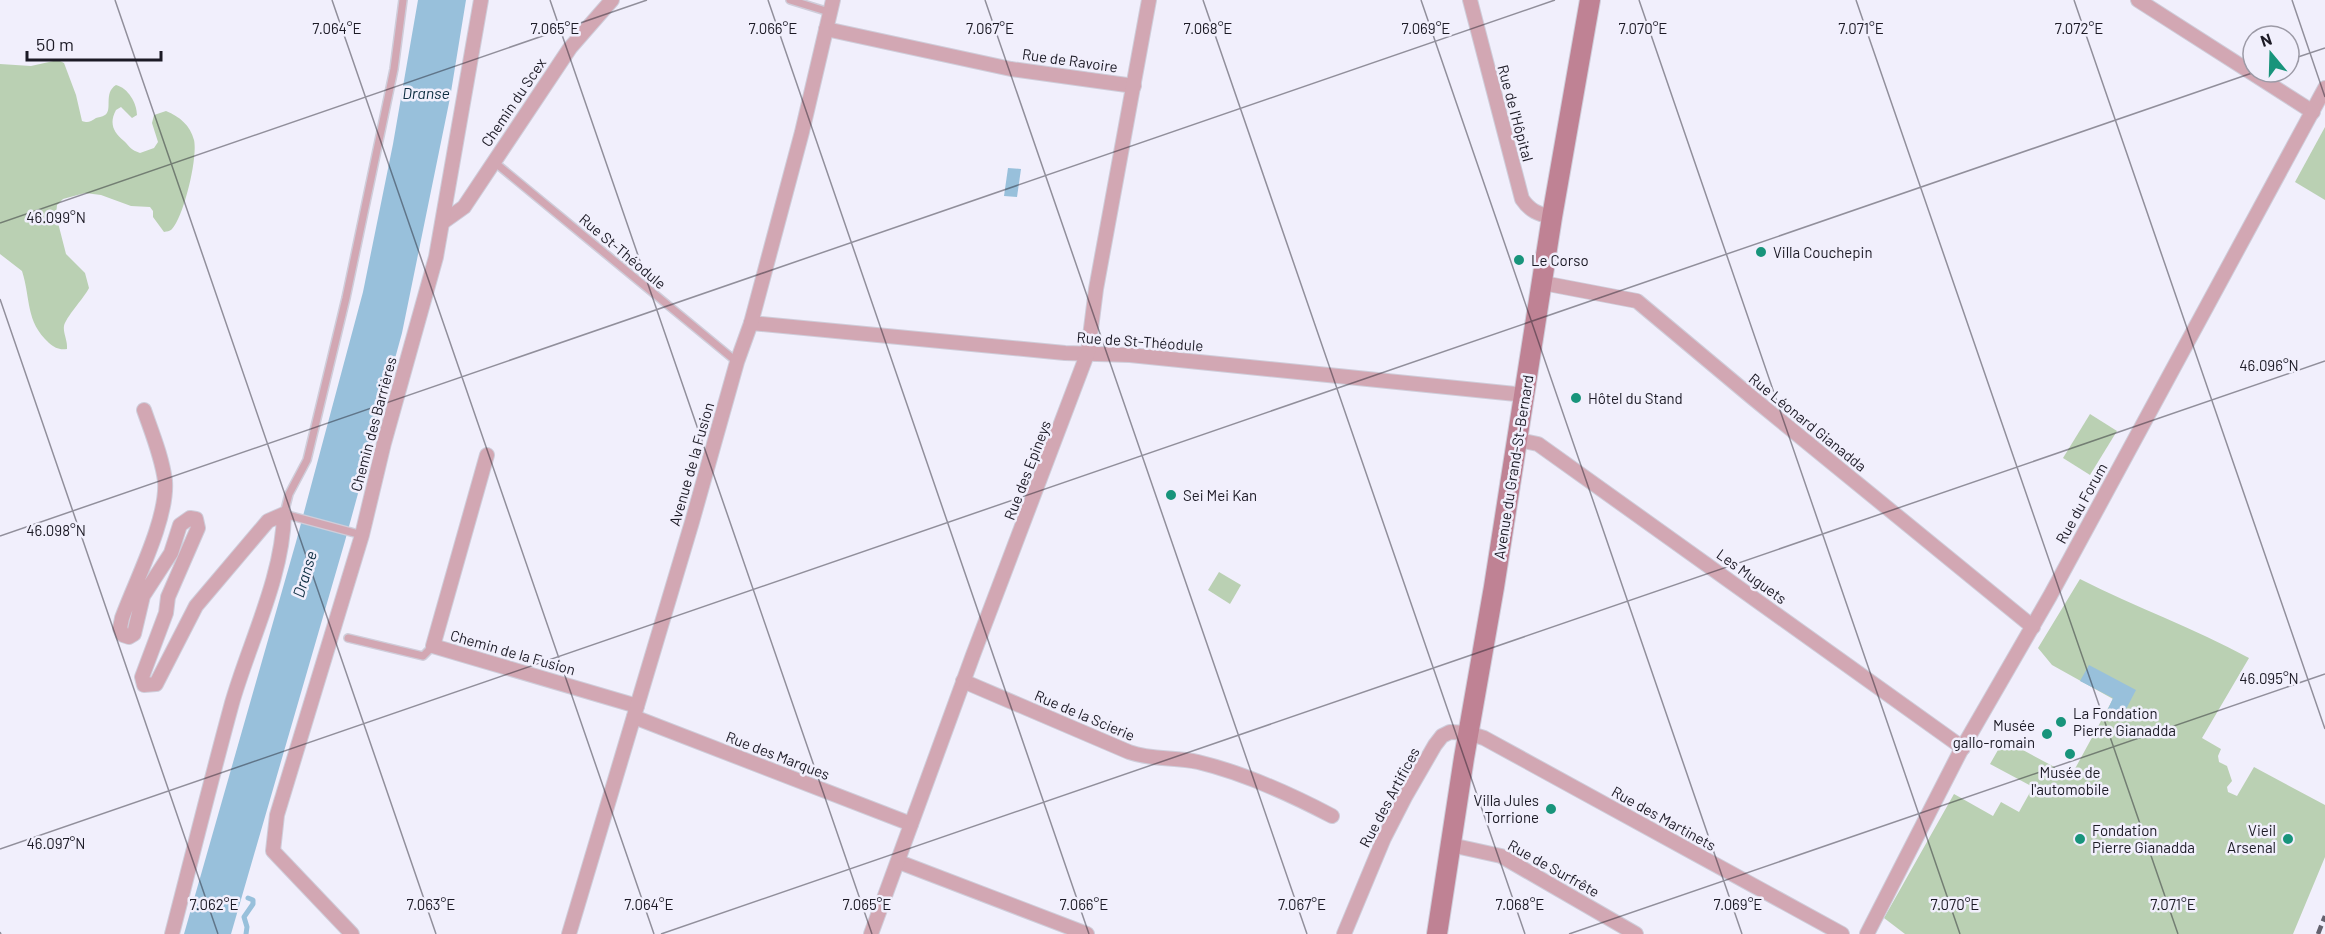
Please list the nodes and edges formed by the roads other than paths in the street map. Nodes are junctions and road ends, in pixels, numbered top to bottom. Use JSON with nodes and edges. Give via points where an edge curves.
{"nodes":[{"id":1,"x":403,"y":0,"type":"edge"},
{"id":2,"x":482,"y":0,"type":"edge"},
{"id":3,"x":612,"y":0,"type":"edge"},
{"id":4,"x":790,"y":0,"type":"edge"},
{"id":5,"x":1149,"y":0,"type":"edge"},
{"id":6,"x":1470,"y":0,"type":"edge"},
{"id":7,"x":1590,"y":0,"type":"edge"},
{"id":8,"x":2138,"y":0,"type":"edge"},
{"id":9,"x":831,"y":6,"type":"edge"},
{"id":10,"x":826,"y":29,"type":"junction"},
{"id":11,"x":1134,"y":86,"type":"junction"},
{"id":12,"x":2325,"y":88,"type":"edge"},
{"id":13,"x":2313,"y":112,"type":"junction"},
{"id":14,"x":493,"y":161,"type":"junction"},
{"id":15,"x":1552,"y":217,"type":"junction"},
{"id":16,"x":443,"y":222,"type":"junction"},
{"id":17,"x":1543,"y":283,"type":"junction"},
{"id":18,"x":751,"y":323,"type":"junction"},
{"id":19,"x":1088,"y":352,"type":"junction"},
{"id":20,"x":736,"y":362,"type":"junction"},
{"id":21,"x":1526,"y":395,"type":"junction"},
{"id":22,"x":144,"y":410,"type":"dead end"},
{"id":23,"x":1518,"y":440,"type":"junction"},
{"id":24,"x":487,"y":455,"type":"dead end"},
{"id":25,"x":290,"y":515,"type":"junction"},
{"id":26,"x":359,"y":534,"type":"junction"},
{"id":27,"x":2033,"y":627,"type":"junction"},
{"id":28,"x":348,"y":638,"type":"dead end"},
{"id":29,"x":433,"y":646,"type":"junction"},
{"id":30,"x":963,"y":681,"type":"junction"},
{"id":31,"x":636,"y":711,"type":"junction"},
{"id":32,"x":1468,"y":733,"type":"junction"},
{"id":33,"x":1963,"y":748,"type":"junction"},
{"id":34,"x":1332,"y":816,"type":"dead end"},
{"id":35,"x":910,"y":824,"type":"junction"},
{"id":36,"x":1451,"y":845,"type":"junction"},
{"id":37,"x":898,"y":862,"type":"junction"},
{"id":38,"x":172,"y":934,"type":"edge"},
{"id":39,"x":352,"y":934,"type":"edge"},
{"id":40,"x":569,"y":934,"type":"edge"},
{"id":41,"x":871,"y":934,"type":"edge"},
{"id":42,"x":1087,"y":934,"type":"edge"},
{"id":43,"x":1344,"y":934,"type":"edge"},
{"id":44,"x":1437,"y":934,"type":"edge"},
{"id":45,"x":1636,"y":934,"type":"edge"},
{"id":46,"x":1842,"y":934,"type":"edge"},
{"id":47,"x":1867,"y":934,"type":"edge"}],
"edges":[{"from":1,"to":25,"type":"lane","via":[[393,69],[346,298],[307,460],[289,494]]},
{"from":2,"to":16,"type":"street","name":"Chemin des Barrières"},
{"from":3,"to":14,"type":"street","name":"Chemin du Scex","via":[[570,48]]},
{"from":4,"to":9,"type":"lane"},
{"from":5,"to":11,"type":"street","name":"Rue des Epineys"},
{"from":6,"to":15,"type":"street","name":"Rue de l'Hôpital","via":[[1522,199],[1536,213]]},
{"from":7,"to":15,"type":"street","name":"Avenue du Grand-St-Bernard"},
{"from":8,"to":13,"type":"street"},
{"from":9,"to":10,"type":"street","name":"Avenue de la Fusion"},
{"from":10,"to":11,"type":"street","name":"Rue de Ravoire","via":[[1011,69]]},
{"from":10,"to":18,"type":"street","name":"Avenue de la Fusion"},
{"from":11,"to":19,"type":"street","name":"Rue des Epineys"},
{"from":12,"to":13,"type":"street","name":"Rue du Forum"},
{"from":13,"to":27,"type":"street","name":"Rue du Forum"},
{"from":14,"to":16,"type":"street","name":"Chemin du Scex","via":[[464,207]]},
{"from":14,"to":20,"type":"lane","name":"Rue St-Théodule"},
{"from":15,"to":17,"type":"street","name":"Avenue du Grand-St-Bernard"},
{"from":16,"to":26,"type":"street","name":"Chemin des Barrières"},
{"from":17,"to":21,"type":"street","name":"Avenue du Grand-St-Bernard"},
{"from":17,"to":27,"type":"street","name":"Rue Léonard Gianadda","via":[[1637,301]]},
{"from":18,"to":19,"type":"street","name":"Rue de St-Théodule"},
{"from":18,"to":20,"type":"street","name":"Avenue de la Fusion"},
{"from":19,"to":21,"type":"street","name":"Rue de St-Théodule"},
{"from":19,"to":30,"type":"street","name":"Rue des Epineys"},
{"from":20,"to":31,"type":"street","name":"Avenue de la Fusion"},
{"from":21,"to":23,"type":"street","name":"Avenue du Grand-St-Bernard"},
{"from":22,"to":25,"type":"street","via":[[162,462],[164,494],[152,542],[120,625],[123,635],[134,634],[143,596],[171,553],[180,525],[194,518],[198,528],[168,597],[166,613],[142,677],[144,685],[156,684],[196,606],[268,521]]},
{"from":23,"to":32,"type":"street","name":"Avenue du Grand-St-Bernard"},
{"from":23,"to":33,"type":"street","name":"Les Muguets","via":[[1538,444]]},
{"from":24,"to":29,"type":"street","name":"Chemin de la Fusion"},
{"from":25,"to":26,"type":"lane"},
{"from":25,"to":38,"type":"street","via":[[233,701]]},
{"from":26,"to":39,"type":"street","name":"Chemin des Barrières","via":[[277,814],[273,851]]},
{"from":27,"to":33,"type":"street","name":"Rue du Forum"},
{"from":28,"to":29,"type":"lane","via":[[423,656]]},
{"from":29,"to":31,"type":"street","name":"Chemin de la Fusion"},
{"from":30,"to":34,"type":"street","name":"Rue de la Scierie","via":[[1135,754],[1197,762],[1250,779]]},
{"from":30,"to":35,"type":"street","name":"Rue des Epineys"},
{"from":31,"to":35,"type":"street","name":"Rue des Marques"},
{"from":31,"to":40,"type":"street","name":"Avenue de la Fusion"},
{"from":32,"to":36,"type":"street","name":"Avenue du Grand-St-Bernard"},
{"from":32,"to":43,"type":"street","name":"Rue des Artifices","via":[[1450,732],[1436,745],[1384,837]]},
{"from":32,"to":46,"type":"street","name":"Rue des Martinets","via":[[1484,738]]},
{"from":33,"to":47,"type":"street","name":"Rue du Forum"},
{"from":35,"to":37,"type":"street","name":"Rue des Epineys"},
{"from":36,"to":44,"type":"street","name":"Avenue du Grand-St-Bernard"},
{"from":36,"to":45,"type":"street","name":"Rue de Surfrête","via":[[1501,856]]},
{"from":37,"to":41,"type":"street","name":"Rue des Epineys"},
{"from":37,"to":42,"type":"street"}]}
